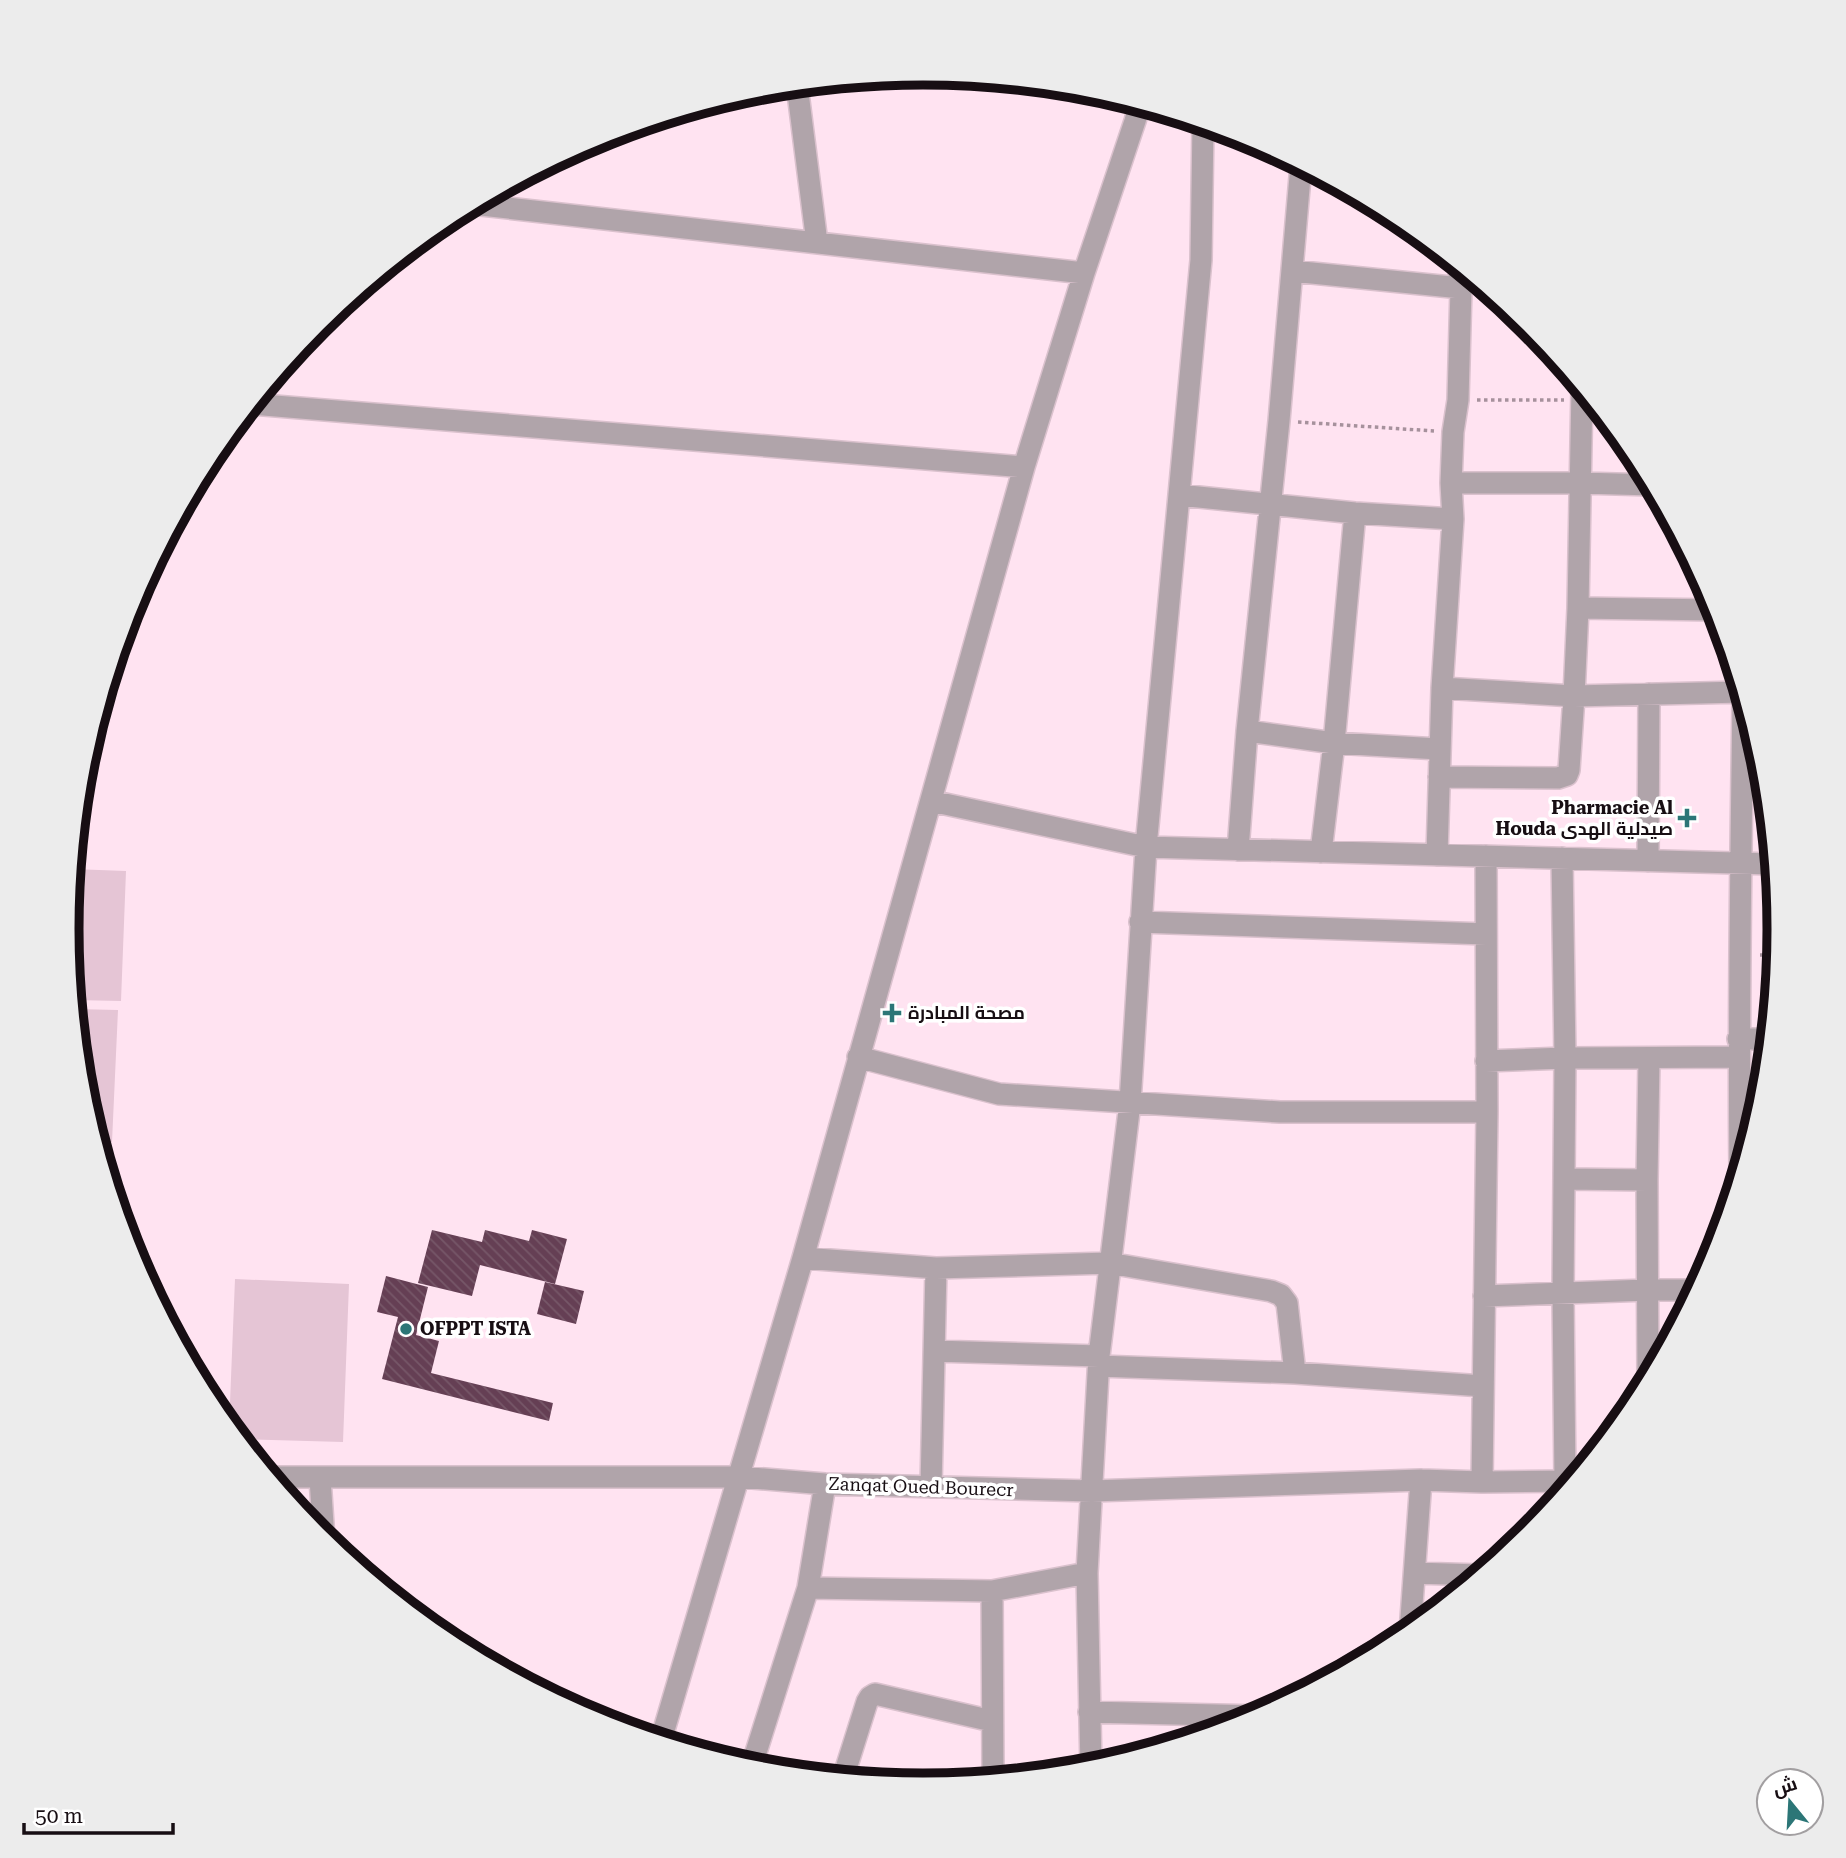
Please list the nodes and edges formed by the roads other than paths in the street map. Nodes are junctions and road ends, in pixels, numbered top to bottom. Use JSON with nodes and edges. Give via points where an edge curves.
{"nodes":[{"id":1,"x":798,"y":94,"type":"edge"},
{"id":2,"x":1139,"y":113,"type":"edge"},
{"id":3,"x":1203,"y":133,"type":"edge"},
{"id":4,"x":1300,"y":174,"type":"edge"},
{"id":5,"x":488,"y":206,"type":"edge"},
{"id":6,"x":817,"y":243,"type":"junction"},
{"id":7,"x":1292,"y":271,"type":"junction"},
{"id":8,"x":1083,"y":272,"type":"junction"},
{"id":9,"x":1460,"y":277,"type":"edge"},
{"id":10,"x":1461,"y":288,"type":"junction"},
{"id":11,"x":1582,"y":401,"type":"edge"},
{"id":12,"x":261,"y":405,"type":"edge"},
{"id":13,"x":1024,"y":467,"type":"junction"},
{"id":14,"x":1451,"y":482,"type":"junction"},
{"id":15,"x":1581,"y":483,"type":"junction"},
{"id":16,"x":1640,"y":485,"type":"edge"},
{"id":17,"x":1180,"y":495,"type":"junction"},
{"id":18,"x":1270,"y":506,"type":"junction"},
{"id":19,"x":1355,"y":513,"type":"junction"},
{"id":20,"x":1453,"y":519,"type":"junction"},
{"id":21,"x":1578,"y":608,"type":"junction"},
{"id":22,"x":1704,"y":610,"type":"edge"},
{"id":23,"x":1442,"y":688,"type":"junction"},
{"id":24,"x":1649,"y":694,"type":"junction"},
{"id":25,"x":1733,"y":694,"type":"edge"},
{"id":26,"x":1574,"y":696,"type":"junction"},
{"id":27,"x":1742,"y":726,"type":"edge"},
{"id":28,"x":1247,"y":731,"type":"junction"},
{"id":29,"x":1334,"y":743,"type":"junction"},
{"id":30,"x":1439,"y":749,"type":"junction"},
{"id":31,"x":1439,"y":778,"type":"junction"},
{"id":32,"x":931,"y":801,"type":"junction"},
{"id":33,"x":1146,"y":847,"type":"junction"},
{"id":34,"x":1238,"y":850,"type":"junction"},
{"id":35,"x":1321,"y":852,"type":"junction"},
{"id":36,"x":1437,"y":855,"type":"junction"},
{"id":37,"x":1486,"y":856,"type":"junction"},
{"id":38,"x":1562,"y":858,"type":"junction"},
{"id":39,"x":1648,"y":861,"type":"junction"},
{"id":40,"x":1741,"y":864,"type":"junction"},
{"id":41,"x":1764,"y":864,"type":"edge"},
{"id":42,"x":1140,"y":922,"type":"junction"},
{"id":43,"x":1486,"y":934,"type":"junction"},
{"id":44,"x":1760,"y":1042,"type":"edge"},
{"id":45,"x":1738,"y":1048,"type":"junction"},
{"id":46,"x":858,"y":1057,"type":"junction"},
{"id":47,"x":1565,"y":1058,"type":"junction"},
{"id":48,"x":1649,"y":1059,"type":"junction"},
{"id":49,"x":1486,"y":1061,"type":"junction"},
{"id":50,"x":1130,"y":1102,"type":"junction"},
{"id":51,"x":1487,"y":1112,"type":"junction"},
{"id":52,"x":1740,"y":1142,"type":"edge"},
{"id":53,"x":1565,"y":1180,"type":"junction"},
{"id":54,"x":1647,"y":1180,"type":"junction"},
{"id":55,"x":803,"y":1258,"type":"junction"},
{"id":56,"x":1110,"y":1263,"type":"junction"},
{"id":57,"x":936,"y":1268,"type":"junction"},
{"id":58,"x":1647,"y":1290,"type":"junction"},
{"id":59,"x":1686,"y":1290,"type":"edge"},
{"id":60,"x":1563,"y":1294,"type":"junction"},
{"id":61,"x":1484,"y":1296,"type":"junction"},
{"id":62,"x":935,"y":1351,"type":"junction"},
{"id":63,"x":1099,"y":1361,"type":"junction"},
{"id":64,"x":1648,"y":1361,"type":"edge"},
{"id":65,"x":1295,"y":1373,"type":"junction"},
{"id":66,"x":1483,"y":1386,"type":"junction"},
{"id":67,"x":1569,"y":1473,"type":"edge"},
{"id":68,"x":281,"y":1477,"type":"edge"},
{"id":69,"x":740,"y":1477,"type":"junction"},
{"id":70,"x":320,"y":1478,"type":"junction"},
{"id":71,"x":1421,"y":1480,"type":"junction"},
{"id":72,"x":1562,"y":1481,"type":"edge"},
{"id":73,"x":1482,"y":1482,"type":"junction"},
{"id":74,"x":825,"y":1484,"type":"junction"},
{"id":75,"x":932,"y":1487,"type":"junction"},
{"id":76,"x":1091,"y":1491,"type":"junction"},
{"id":77,"x":323,"y":1523,"type":"edge"},
{"id":78,"x":1087,"y":1573,"type":"junction"},
{"id":79,"x":1415,"y":1573,"type":"junction"},
{"id":80,"x":1467,"y":1575,"type":"edge"},
{"id":81,"x":808,"y":1588,"type":"junction"},
{"id":82,"x":992,"y":1591,"type":"junction"},
{"id":83,"x":1411,"y":1617,"type":"edge"},
{"id":84,"x":1089,"y":1712,"type":"junction"},
{"id":85,"x":1229,"y":1715,"type":"edge"},
{"id":86,"x":992,"y":1721,"type":"junction"},
{"id":87,"x":664,"y":1732,"type":"edge"},
{"id":88,"x":755,"y":1756,"type":"edge"},
{"id":89,"x":1091,"y":1756,"type":"edge"},
{"id":90,"x":846,"y":1769,"type":"edge"},
{"id":91,"x":993,"y":1770,"type":"edge"}],
"edges":[{"from":1,"to":6,"type":"street"},
{"from":2,"to":8,"type":"street"},
{"from":3,"to":17,"type":"street","via":[[1201,260]]},
{"from":4,"to":7,"type":"street"},
{"from":5,"to":6,"type":"street"},
{"from":6,"to":8,"type":"street"},
{"from":7,"to":10,"type":"street"},
{"from":7,"to":18,"type":"street"},
{"from":8,"to":13,"type":"street"},
{"from":9,"to":10,"type":"street"},
{"from":10,"to":14,"type":"street"},
{"from":11,"to":15,"type":"street"},
{"from":12,"to":13,"type":"street"},
{"from":13,"to":32,"type":"street"},
{"from":14,"to":15,"type":"street"},
{"from":14,"to":20,"type":"street"},
{"from":15,"to":16,"type":"street"},
{"from":15,"to":21,"type":"street"},
{"from":17,"to":18,"type":"street"},
{"from":17,"to":33,"type":"street"},
{"from":18,"to":19,"type":"street"},
{"from":18,"to":28,"type":"street"},
{"from":19,"to":20,"type":"street"},
{"from":19,"to":29,"type":"street"},
{"from":20,"to":23,"type":"street"},
{"from":21,"to":22,"type":"street"},
{"from":21,"to":26,"type":"street"},
{"from":23,"to":26,"type":"street"},
{"from":23,"to":30,"type":"street"},
{"from":24,"to":25,"type":"street"},
{"from":24,"to":26,"type":"street"},
{"from":24,"to":39,"type":"street"},
{"from":26,"to":31,"type":"street","via":[[1569,770],[1563,777]]},
{"from":27,"to":40,"type":"street"},
{"from":28,"to":29,"type":"street"},
{"from":28,"to":34,"type":"street"},
{"from":29,"to":30,"type":"street"},
{"from":29,"to":35,"type":"street"},
{"from":30,"to":31,"type":"street"},
{"from":31,"to":36,"type":"street"},
{"from":32,"to":33,"type":"street"},
{"from":32,"to":46,"type":"street"},
{"from":33,"to":34,"type":"street"},
{"from":33,"to":42,"type":"street"},
{"from":34,"to":35,"type":"street"},
{"from":35,"to":36,"type":"street"},
{"from":36,"to":37,"type":"street"},
{"from":37,"to":38,"type":"street"},
{"from":37,"to":43,"type":"street"},
{"from":38,"to":39,"type":"street"},
{"from":38,"to":47,"type":"street"},
{"from":39,"to":40,"type":"street"},
{"from":40,"to":41,"type":"street"},
{"from":40,"to":45,"type":"street"},
{"from":42,"to":43,"type":"street"},
{"from":42,"to":50,"type":"street"},
{"from":43,"to":49,"type":"street"},
{"from":44,"to":45,"type":"street"},
{"from":45,"to":48,"type":"street"},
{"from":45,"to":52,"type":"street"},
{"from":46,"to":50,"type":"street","via":[[999,1094]]},
{"from":46,"to":55,"type":"street"},
{"from":47,"to":48,"type":"street"},
{"from":47,"to":49,"type":"street"},
{"from":47,"to":53,"type":"street"},
{"from":48,"to":54,"type":"street"},
{"from":49,"to":51,"type":"street"},
{"from":50,"to":51,"type":"street","via":[[1280,1112]]},
{"from":50,"to":56,"type":"street"},
{"from":51,"to":61,"type":"street"},
{"from":53,"to":54,"type":"street"},
{"from":53,"to":60,"type":"street"},
{"from":54,"to":58,"type":"street"},
{"from":55,"to":57,"type":"street"},
{"from":55,"to":69,"type":"street"},
{"from":56,"to":57,"type":"street"},
{"from":56,"to":63,"type":"street"},
{"from":56,"to":65,"type":"street","via":[[1281,1294],[1287,1303]]},
{"from":57,"to":62,"type":"street"},
{"from":58,"to":59,"type":"street"},
{"from":58,"to":60,"type":"street"},
{"from":58,"to":64,"type":"street"},
{"from":60,"to":61,"type":"street"},
{"from":60,"to":67,"type":"street"},
{"from":61,"to":66,"type":"street"},
{"from":62,"to":63,"type":"street"},
{"from":62,"to":75,"type":"street"},
{"from":63,"to":65,"type":"street"},
{"from":63,"to":76,"type":"street"},
{"from":65,"to":66,"type":"street"},
{"from":66,"to":73,"type":"street"},
{"from":68,"to":70,"type":"street","name":"Zanqat Oued Bourecr"},
{"from":69,"to":70,"type":"street","name":"Zanqat Oued Bourecr"},
{"from":69,"to":74,"type":"street","name":"Zanqat Oued Bourecr"},
{"from":69,"to":87,"type":"street"},
{"from":70,"to":77,"type":"street"},
{"from":71,"to":73,"type":"street","name":"Zanqat Oued Bourecr"},
{"from":71,"to":76,"type":"street","name":"Zanqat Oued Bourecr"},
{"from":71,"to":79,"type":"street"},
{"from":72,"to":73,"type":"street","name":"Zanqat Oued Bourecr"},
{"from":74,"to":75,"type":"street","name":"Zanqat Oued Bourecr"},
{"from":74,"to":81,"type":"street"},
{"from":75,"to":76,"type":"street","name":"Zanqat Oued Bourecr"},
{"from":76,"to":78,"type":"street"},
{"from":78,"to":82,"type":"street"},
{"from":78,"to":84,"type":"street"},
{"from":79,"to":80,"type":"street"},
{"from":79,"to":83,"type":"street"},
{"from":81,"to":82,"type":"street"},
{"from":81,"to":88,"type":"street"},
{"from":82,"to":86,"type":"street"},
{"from":84,"to":85,"type":"street"},
{"from":84,"to":89,"type":"street"},
{"from":86,"to":90,"type":"street","via":[[875,1694],[867,1702]]},
{"from":86,"to":91,"type":"street"}]}
